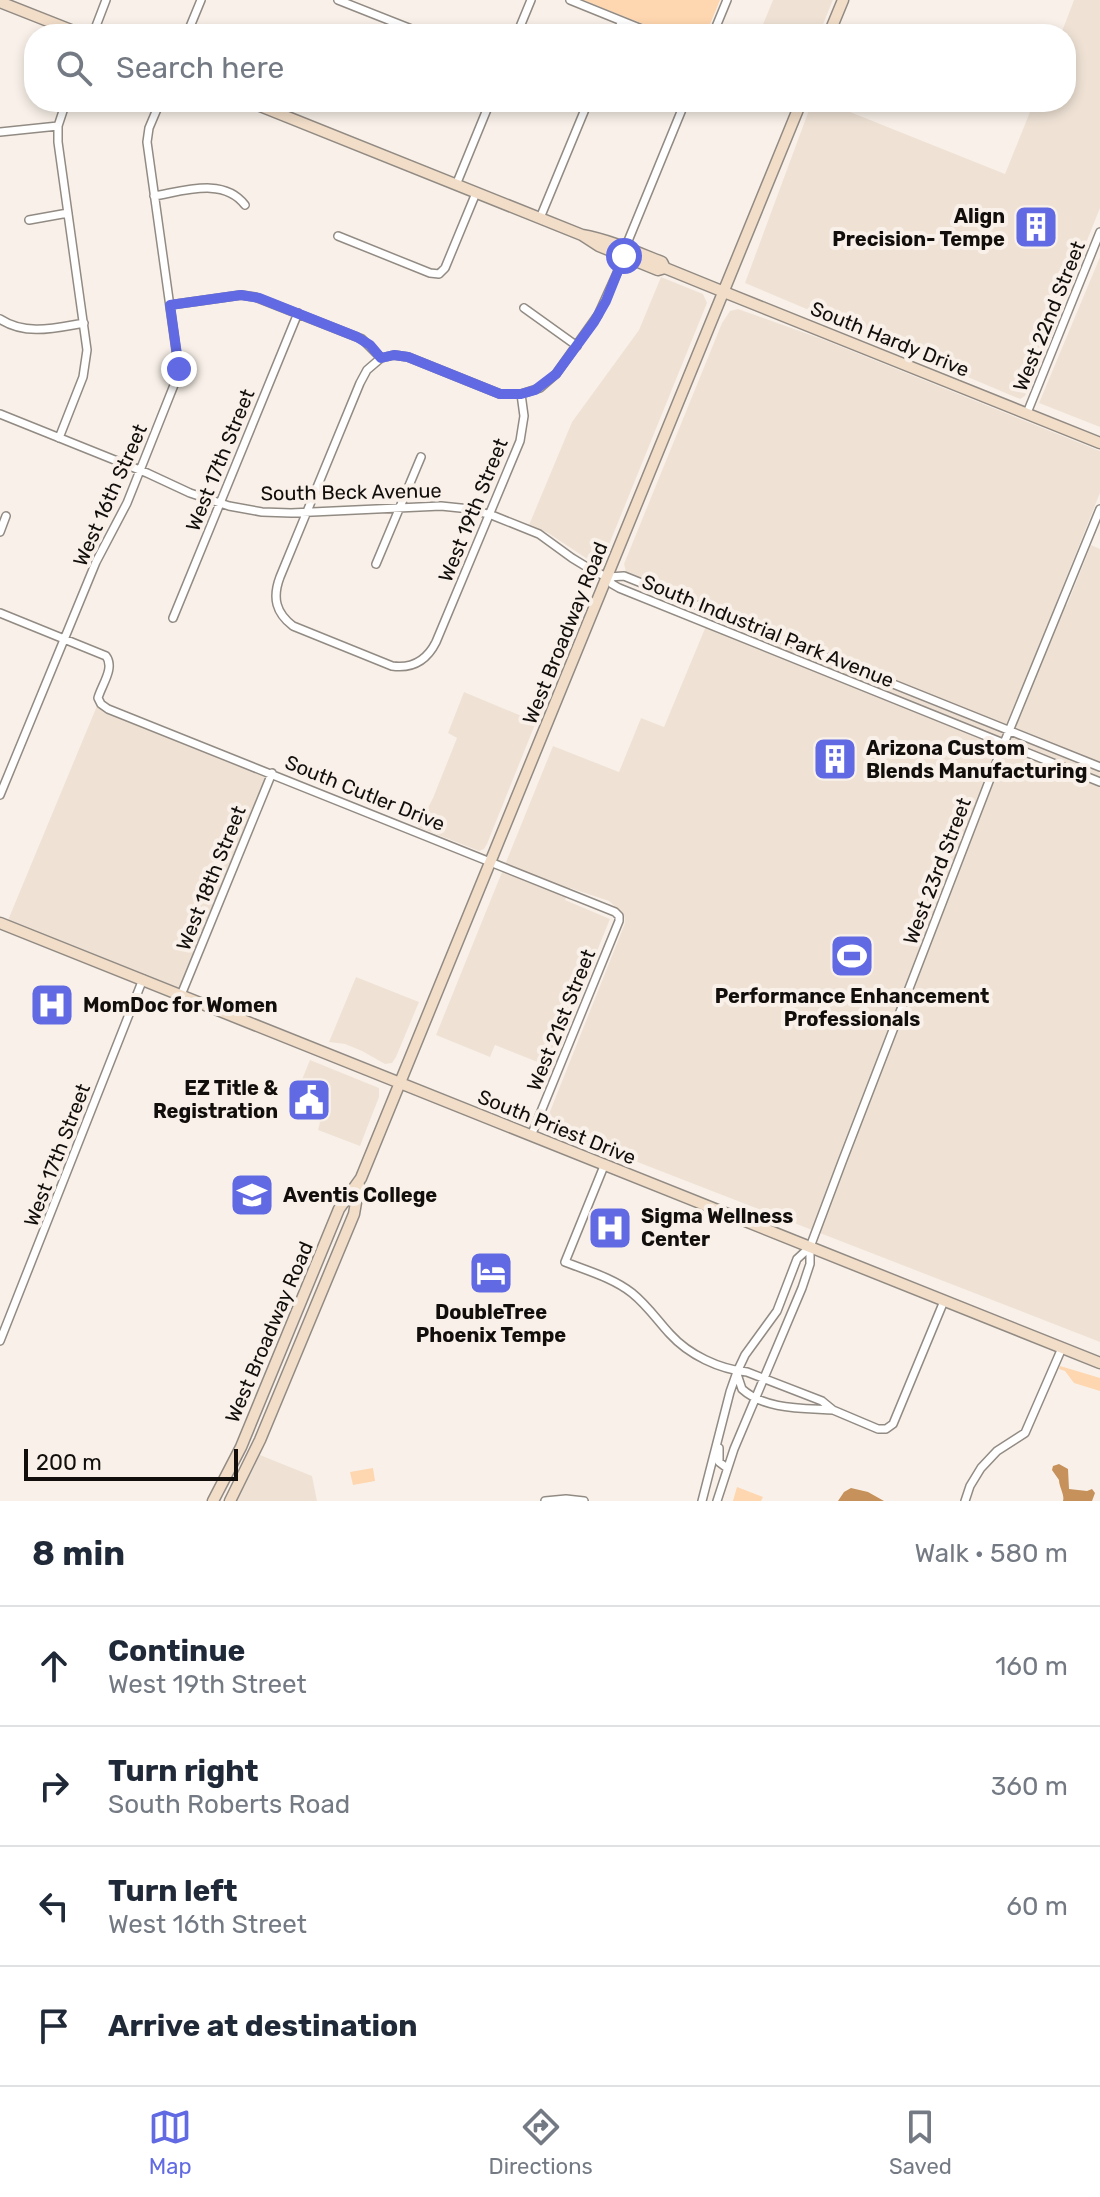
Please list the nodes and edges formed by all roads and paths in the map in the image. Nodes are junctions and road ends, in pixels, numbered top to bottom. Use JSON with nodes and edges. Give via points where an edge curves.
{"nodes":[{"id":1,"x":106,"y":0,"type":"edge"},
{"id":2,"x":201,"y":0,"type":"edge"},
{"id":3,"x":338,"y":0,"type":"edge"},
{"id":4,"x":531,"y":0,"type":"edge"},
{"id":5,"x":570,"y":0,"type":"edge"},
{"id":6,"x":727,"y":0,"type":"edge"},
{"id":7,"x":843,"y":0,"type":"edge"},
{"id":8,"x":0,"y":2,"type":"edge"},
{"id":9,"x":622,"y":21,"type":"junction"},
{"id":10,"x":56,"y":24,"type":"edge"},
{"id":11,"x":97,"y":24,"type":"edge"},
{"id":12,"x":191,"y":24,"type":"edge"},
{"id":13,"x":398,"y":24,"type":"edge"},
{"id":14,"x":521,"y":24,"type":"edge"},
{"id":15,"x":621,"y":24,"type":"edge"},
{"id":16,"x":629,"y":24,"type":"edge"},
{"id":17,"x":717,"y":24,"type":"edge"},
{"id":18,"x":833,"y":24,"type":"edge"},
{"id":19,"x":63,"y":112,"type":"edge"},
{"id":20,"x":156,"y":112,"type":"edge"},
{"id":21,"x":275,"y":112,"type":"edge"},
{"id":22,"x":486,"y":112,"type":"edge"},
{"id":23,"x":584,"y":112,"type":"edge"},
{"id":24,"x":681,"y":112,"type":"edge"},
{"id":25,"x":797,"y":112,"type":"edge"},
{"id":26,"x":58,"y":126,"type":"junction"},
{"id":27,"x":0,"y":132,"type":"edge"},
{"id":28,"x":456,"y":185,"type":"junction"},
{"id":29,"x":476,"y":193,"type":"junction"},
{"id":30,"x":154,"y":196,"type":"junction"},
{"id":31,"x":245,"y":205,"type":"dead end"},
{"id":32,"x":68,"y":213,"type":"junction"},
{"id":33,"x":540,"y":218,"type":"junction"},
{"id":34,"x":29,"y":220,"type":"dead end"},
{"id":35,"x":1100,"y":232,"type":"edge"},
{"id":36,"x":338,"y":236,"type":"dead end"},
{"id":37,"x":625,"y":252,"type":"junction"},
{"id":38,"x":724,"y":292,"type":"junction"},
{"id":39,"x":170,"y":305,"type":"junction"},
{"id":40,"x":524,"y":308,"type":"dead end"},
{"id":41,"x":298,"y":313,"type":"junction"},
{"id":42,"x":0,"y":319,"type":"edge"},
{"id":43,"x":84,"y":323,"type":"junction"},
{"id":44,"x":577,"y":346,"type":"junction"},
{"id":45,"x":381,"y":358,"type":"junction"},
{"id":46,"x":521,"y":394,"type":"junction"},
{"id":47,"x":1027,"y":413,"type":"junction"},
{"id":48,"x":0,"y":414,"type":"edge"},
{"id":49,"x":59,"y":438,"type":"junction"},
{"id":50,"x":1100,"y":443,"type":"edge"},
{"id":51,"x":421,"y":457,"type":"dead end"},
{"id":52,"x":141,"y":470,"type":"junction"},
{"id":53,"x":220,"y":504,"type":"junction"},
{"id":54,"x":400,"y":508,"type":"junction"},
{"id":55,"x":1100,"y":509,"type":"edge"},
{"id":56,"x":306,"y":513,"type":"junction"},
{"id":57,"x":489,"y":514,"type":"junction"},
{"id":58,"x":6,"y":516,"type":"dead end"},
{"id":59,"x":0,"y":532,"type":"edge"},
{"id":60,"x":376,"y":564,"type":"dead end"},
{"id":61,"x":608,"y":577,"type":"junction"},
{"id":62,"x":278,"y":611,"type":"junction"},
{"id":63,"x":0,"y":613,"type":"edge"},
{"id":64,"x":269,"y":613,"type":"dead end"},
{"id":65,"x":173,"y":618,"type":"dead end"},
{"id":66,"x":64,"y":639,"type":"junction"},
{"id":67,"x":1009,"y":731,"type":"junction"},
{"id":68,"x":1004,"y":743,"type":"junction"},
{"id":69,"x":1100,"y":767,"type":"edge"},
{"id":70,"x":272,"y":773,"type":"junction"},
{"id":71,"x":1100,"y":782,"type":"edge"},
{"id":72,"x":0,"y":795,"type":"edge"},
{"id":73,"x":491,"y":861,"type":"junction"},
{"id":74,"x":619,"y":916,"type":"joint"},
{"id":75,"x":0,"y":923,"type":"edge"},
{"id":76,"x":143,"y":979,"type":"junction"},
{"id":77,"x":181,"y":995,"type":"junction"},
{"id":78,"x":400,"y":1083,"type":"junction"},
{"id":79,"x":531,"y":1136,"type":"junction"},
{"id":80,"x":604,"y":1166,"type":"junction"},
{"id":81,"x":361,"y":1178,"type":"junction"},
{"id":82,"x":810,"y":1247,"type":"junction"},
{"id":83,"x":944,"y":1301,"type":"junction"},
{"id":84,"x":0,"y":1341,"type":"edge"},
{"id":85,"x":1062,"y":1348,"type":"junction"},
{"id":86,"x":1100,"y":1363,"type":"edge"},
{"id":87,"x":737,"y":1372,"type":"junction"},
{"id":88,"x":763,"y":1379,"type":"junction"},
{"id":89,"x":755,"y":1398,"type":"junction"},
{"id":90,"x":833,"y":1410,"type":"junction"},
{"id":91,"x":719,"y":1434,"type":"junction"},
{"id":92,"x":727,"y":1468,"type":"junction"},
{"id":93,"x":213,"y":1501,"type":"edge"},
{"id":94,"x":230,"y":1501,"type":"edge"},
{"id":95,"x":545,"y":1501,"type":"edge"},
{"id":96,"x":584,"y":1501,"type":"edge"},
{"id":97,"x":702,"y":1501,"type":"edge"},
{"id":98,"x":717,"y":1501,"type":"edge"},
{"id":99,"x":965,"y":1501,"type":"edge"}],
"edges":[{"from":1,"to":11,"type":"street"},
{"from":2,"to":12,"type":"street"},
{"from":3,"to":13,"type":"street"},
{"from":4,"to":14,"type":"street"},
{"from":5,"to":9,"type":"street"},
{"from":6,"to":17,"type":"street"},
{"from":7,"to":18,"type":"main road"},
{"from":8,"to":10,"type":"main road"},
{"from":9,"to":15,"type":"street"},
{"from":9,"to":16,"type":"street"},
{"from":19,"to":26,"type":"street"},
{"from":20,"to":30,"type":"street","name":"West 16th Street","via":[[147,138]]},
{"from":21,"to":28,"type":"main road","name":"South Hardy Drive"},
{"from":22,"to":28,"type":"street"},
{"from":23,"to":33,"type":"street"},
{"from":24,"to":37,"type":"street"},
{"from":25,"to":38,"type":"main road","name":"West Broadway Road"},
{"from":26,"to":27,"type":"street"},
{"from":26,"to":32,"type":"street"},
{"from":28,"to":29,"type":"main road","name":"South Hardy Drive"},
{"from":29,"to":33,"type":"main road","name":"South Hardy Drive"},
{"from":29,"to":36,"type":"street","via":[[439,274]]},
{"from":30,"to":31,"type":"street","via":[[215,188],[232,193]]},
{"from":30,"to":39,"type":"street","name":"West 16th Street"},
{"from":32,"to":34,"type":"street"},
{"from":32,"to":43,"type":"street"},
{"from":33,"to":37,"type":"main road","name":"South Hardy Drive","via":[[602,238]]},
{"from":35,"to":47,"type":"street","name":"West 22nd Street"},
{"from":37,"to":38,"type":"main road","name":"South Hardy Drive","via":[[662,262],[665,268]]},
{"from":37,"to":44,"type":"street","via":[[602,308]]},
{"from":38,"to":47,"type":"main road","name":"South Hardy Drive"},
{"from":38,"to":61,"type":"main road","name":"West Broadway Road"},
{"from":39,"to":41,"type":"street","via":[[246,295]]},
{"from":39,"to":52,"type":"street","name":"West 16th Street","via":[[178,375]]},
{"from":40,"to":44,"type":"street"},
{"from":41,"to":45,"type":"street","via":[[362,339]]},
{"from":41,"to":53,"type":"street","name":"West 17th Street"},
{"from":42,"to":43,"type":"street","via":[[33,330]]},
{"from":43,"to":49,"type":"street","via":[[85,371]]},
{"from":44,"to":46,"type":"street","via":[[551,379]]},
{"from":45,"to":46,"type":"street","via":[[408,357],[495,392]]},
{"from":45,"to":56,"type":"street","via":[[363,376]]},
{"from":46,"to":57,"type":"street","name":"West 19th Street","via":[[522,435]]},
{"from":47,"to":50,"type":"main road","name":"South Hardy Drive"},
{"from":48,"to":49,"type":"street","name":"South Beck Avenue"},
{"from":49,"to":52,"type":"street","name":"South Beck Avenue"},
{"from":51,"to":54,"type":"street"},
{"from":52,"to":53,"type":"street","name":"South Beck Avenue"},
{"from":52,"to":66,"type":"street","name":"West 16th Street"},
{"from":53,"to":56,"type":"street","name":"South Beck Avenue"},
{"from":53,"to":65,"type":"street","name":"West 17th Street"},
{"from":54,"to":56,"type":"street","name":"South Beck Avenue"},
{"from":54,"to":57,"type":"street","name":"South Beck Avenue","via":[[447,506]]},
{"from":54,"to":60,"type":"street"},
{"from":55,"to":67,"type":"street","name":"West 23rd Street"},
{"from":56,"to":62,"type":"street","via":[[277,584]]},
{"from":57,"to":61,"type":"street","name":"South Beck Avenue","via":[[539,534]]},
{"from":57,"to":62,"type":"street","name":"West 19th Street","via":[[436,642],[417,667],[398,667],[300,630]]},
{"from":58,"to":59,"type":"street"},
{"from":61,"to":67,"type":"street","name":"South Industrial Park Avenue","via":[[624,576]]},
{"from":61,"to":68,"type":"street","name":"South Industrial Park Avenue","via":[[619,588]]},
{"from":61,"to":73,"type":"main road","name":"West Broadway Road"},
{"from":62,"to":64,"type":"street"},
{"from":63,"to":66,"type":"street"},
{"from":66,"to":70,"type":"street","name":"South Cutler Drive","via":[[110,661],[99,694],[108,709]]},
{"from":66,"to":72,"type":"street","name":"West 16th Street"},
{"from":67,"to":68,"type":"street","name":"West 23rd Street"},
{"from":67,"to":69,"type":"street","name":"South Industrial Park Avenue"},
{"from":68,"to":71,"type":"street","name":"South Industrial Park Avenue"},
{"from":68,"to":82,"type":"street","name":"West 23rd Street"},
{"from":70,"to":73,"type":"street","name":"South Cutler Drive"},
{"from":70,"to":77,"type":"street","name":"West 18th Street"},
{"from":73,"to":74,"type":"street","name":"South Cutler Drive"},
{"from":73,"to":78,"type":"main road","name":"West Broadway Road"},
{"from":74,"to":79,"type":"street","name":"West 21st Street"},
{"from":75,"to":76,"type":"main road","name":"South Priest Drive"},
{"from":76,"to":77,"type":"main road","name":"South Priest Drive"},
{"from":76,"to":84,"type":"street","name":"West 17th Street"},
{"from":77,"to":78,"type":"main road","name":"South Priest Drive"},
{"from":78,"to":79,"type":"main road","name":"South Priest Drive"},
{"from":78,"to":81,"type":"main road","name":"West Broadway Road"},
{"from":79,"to":80,"type":"main road","name":"South Priest Drive"},
{"from":80,"to":82,"type":"main road","name":"South Priest Drive"},
{"from":80,"to":87,"type":"street","via":[[565,1262],[623,1287],[684,1347]]},
{"from":81,"to":93,"type":"main road","name":"West Broadway Road","via":[[339,1209],[241,1447]]},
{"from":81,"to":94,"type":"main road","name":"West Broadway Road","via":[[354,1214]]},
{"from":82,"to":83,"type":"main road","name":"South Priest Drive"},
{"from":82,"to":87,"type":"street","via":[[797,1259],[777,1311]]},
{"from":82,"to":88,"type":"street","via":[[810,1264]]},
{"from":83,"to":85,"type":"main road","name":"South Priest Drive"},
{"from":83,"to":90,"type":"street","via":[[891,1427],[878,1429]]},
{"from":85,"to":86,"type":"main road","name":"South Priest Drive"},
{"from":85,"to":99,"type":"street","via":[[1025,1433],[981,1468]]},
{"from":87,"to":88,"type":"street"},
{"from":87,"to":89,"type":"street","via":[[740,1387]]},
{"from":87,"to":91,"type":"street"},
{"from":88,"to":89,"type":"street"},
{"from":88,"to":90,"type":"street"},
{"from":89,"to":90,"type":"street","via":[[786,1407]]},
{"from":89,"to":92,"type":"street"},
{"from":91,"to":92,"type":"street","via":[[718,1459]]},
{"from":91,"to":97,"type":"street"},
{"from":92,"to":98,"type":"street"},
{"from":95,"to":96,"type":"street"}]}
